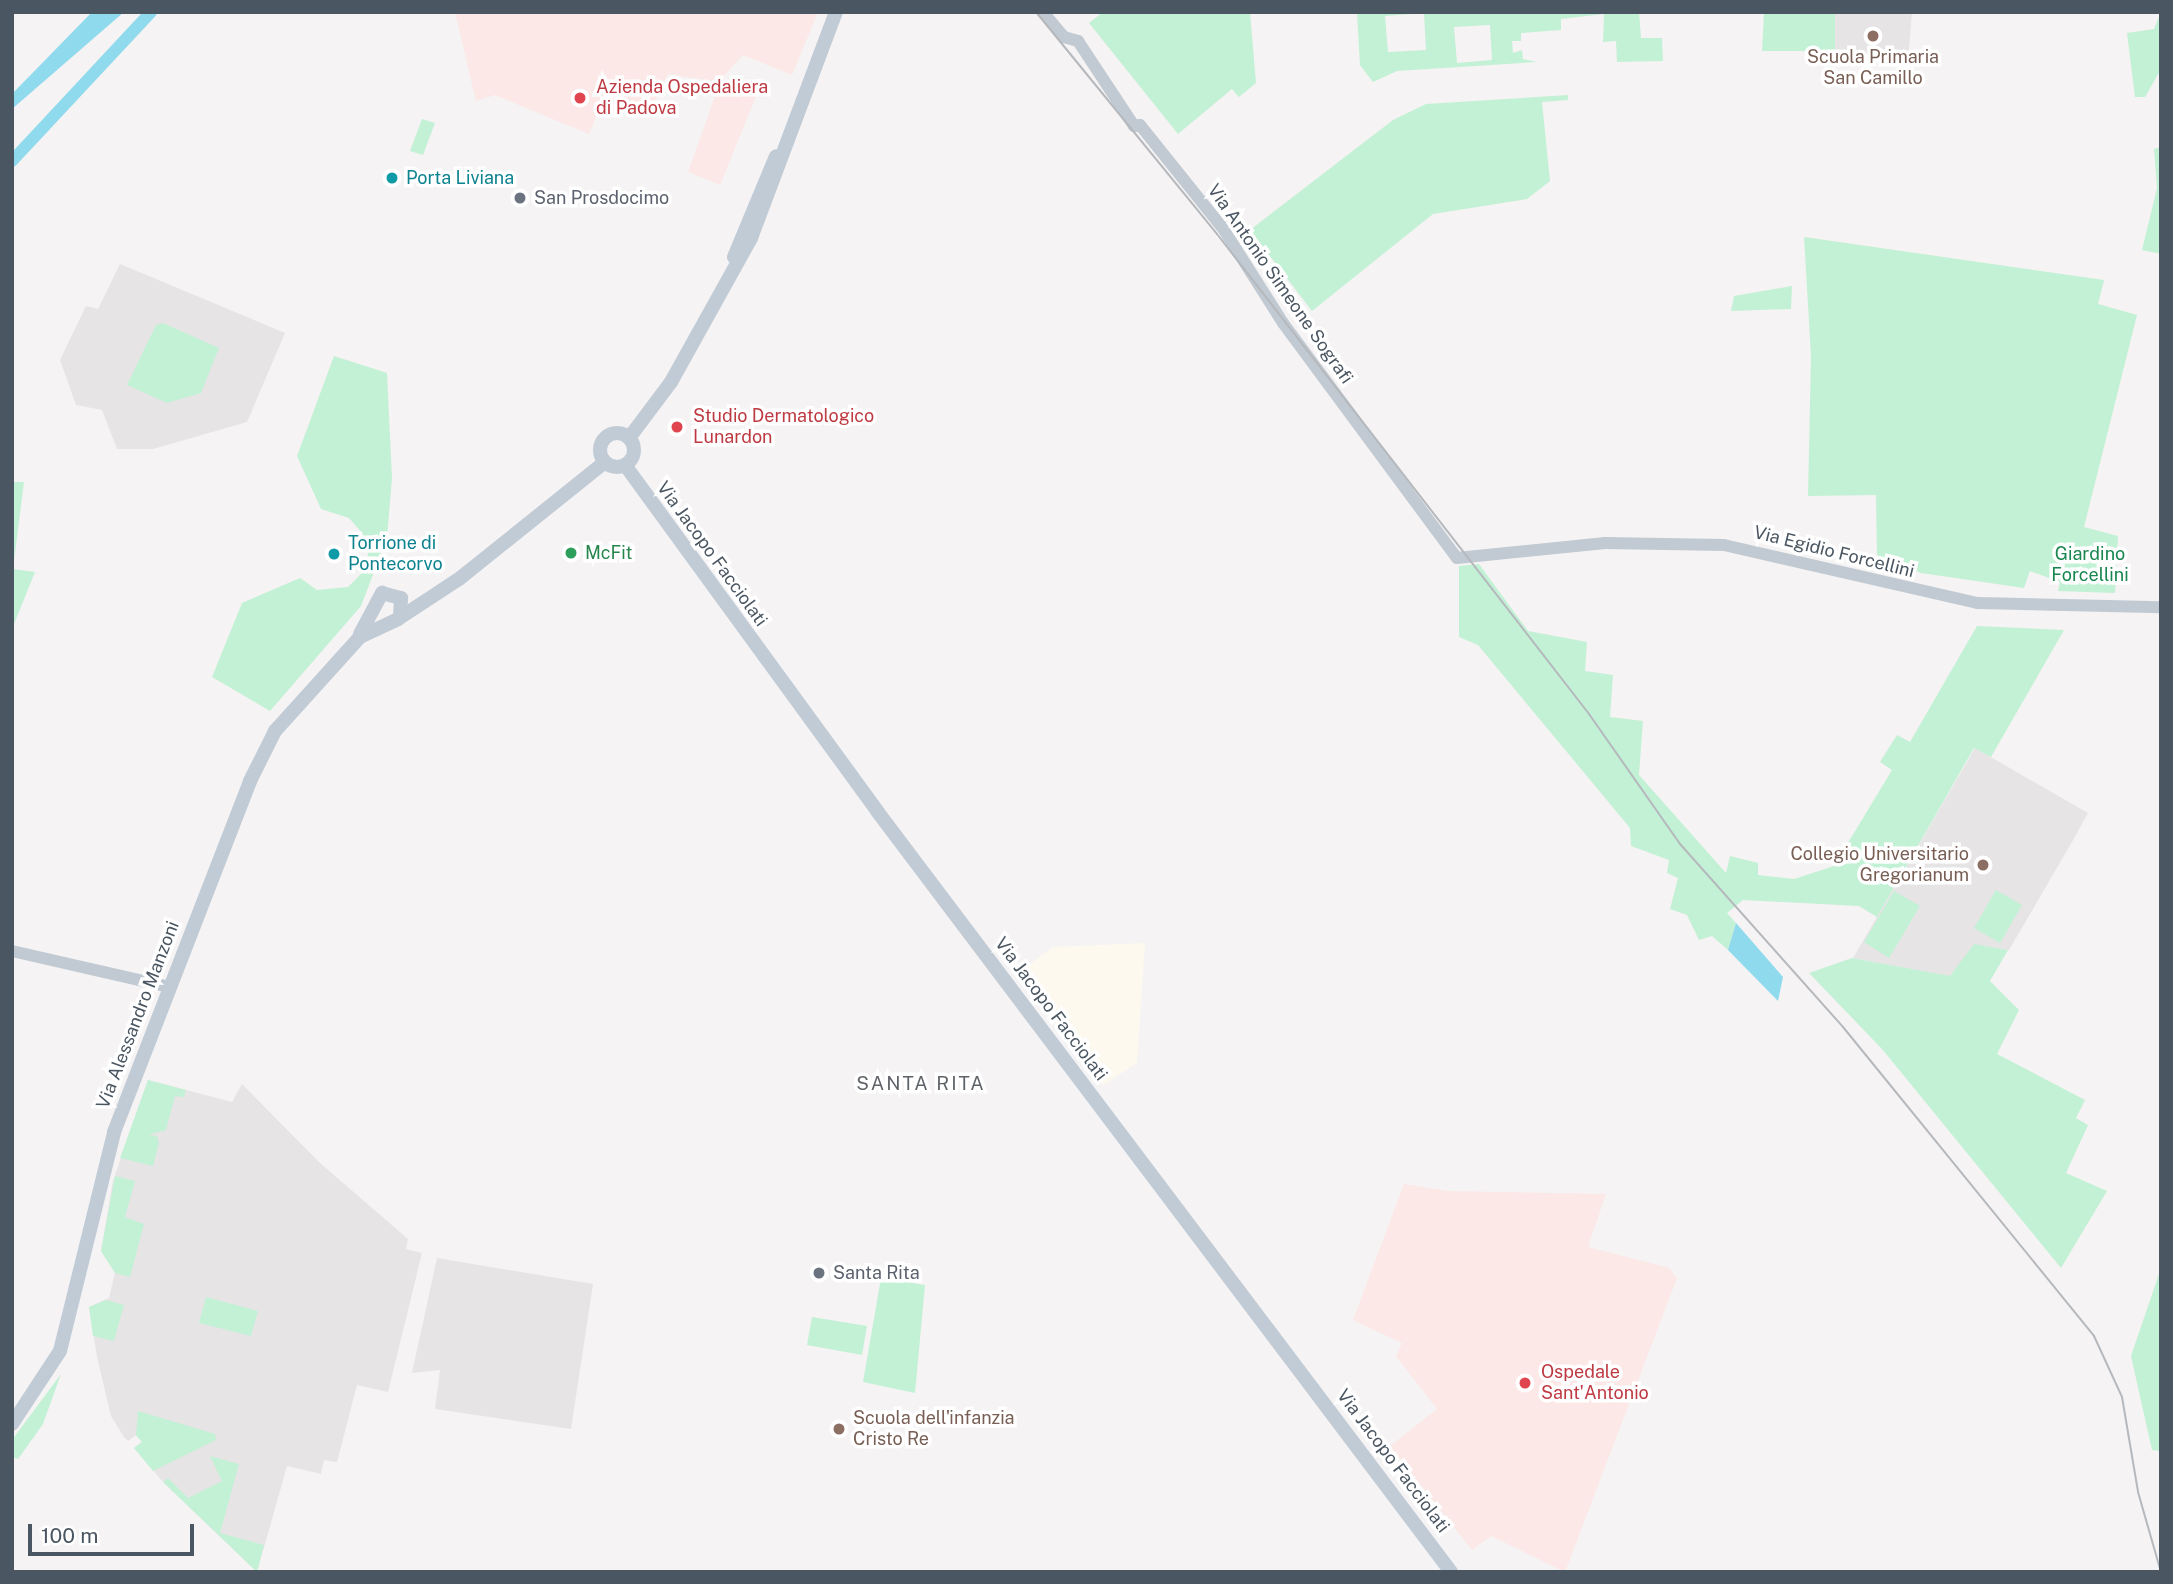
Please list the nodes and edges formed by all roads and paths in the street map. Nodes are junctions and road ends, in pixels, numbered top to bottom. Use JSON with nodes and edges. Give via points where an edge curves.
{"nodes":[{"id":1,"x":836,"y":12,"type":"edge"},
{"id":2,"x":1043,"y":12,"type":"edge"},
{"id":3,"x":629,"y":438,"type":"junction"},
{"id":4,"x":605,"y":462,"type":"junction"},
{"id":5,"x":625,"y":465,"type":"junction"},
{"id":6,"x":1457,"y":558,"type":"joint"},
{"id":7,"x":399,"y":596,"type":"junction"},
{"id":8,"x":429,"y":598,"type":"junction"},
{"id":9,"x":373,"y":605,"type":"junction"},
{"id":10,"x":2161,"y":607,"type":"edge"},
{"id":11,"x":394,"y":620,"type":"junction"},
{"id":12,"x":353,"y":643,"type":"junction"},
{"id":13,"x":12,"y":951,"type":"edge"},
{"id":14,"x":169,"y":988,"type":"junction"},
{"id":15,"x":12,"y":1424,"type":"edge"},
{"id":16,"x":1451,"y":1572,"type":"edge"}],
"edges":[{"from":1,"to":3,"type":"main road","via":[[751,239],[671,382]]},
{"from":2,"to":6,"type":"street","name":"Via Antonio Simeone Sografi","via":[[1064,37],[1077,41],[1135,126],[1140,124],[1224,230],[1283,323]]},
{"from":3,"to":4,"type":"main road","via":[[606,436],[600,452]]},
{"from":3,"to":5,"type":"main road","via":[[634,452]]},
{"from":4,"to":5,"type":"main road"},
{"from":4,"to":8,"type":"main road","name":"Via Alessandro Manzoni"},
{"from":5,"to":16,"type":"main road","name":"Via Jacopo Facciolati","via":[[877,811]]},
{"from":6,"to":10,"type":"street","name":"Via Egidio Forcellini","via":[[1605,543],[1724,545],[1979,603]]},
{"from":7,"to":8,"type":"main road"},
{"from":7,"to":9,"type":"main road","via":[[385,592]]},
{"from":7,"to":11,"type":"main road","via":[[404,606]]},
{"from":8,"to":11,"type":"main road","name":"Via Alessandro Manzoni"},
{"from":9,"to":11,"type":"main road","via":[[376,615]]},
{"from":9,"to":12,"type":"main road","name":"Via Alessandro Manzoni"},
{"from":11,"to":12,"type":"main road","name":"Via Alessandro Manzoni"},
{"from":12,"to":14,"type":"main road","name":"Via Alessandro Manzoni","via":[[303,694],[266,747]]},
{"from":13,"to":14,"type":"street"},
{"from":14,"to":15,"type":"main road","name":"Via Alessandro Manzoni","via":[[106,1157],[60,1351]]}]}
